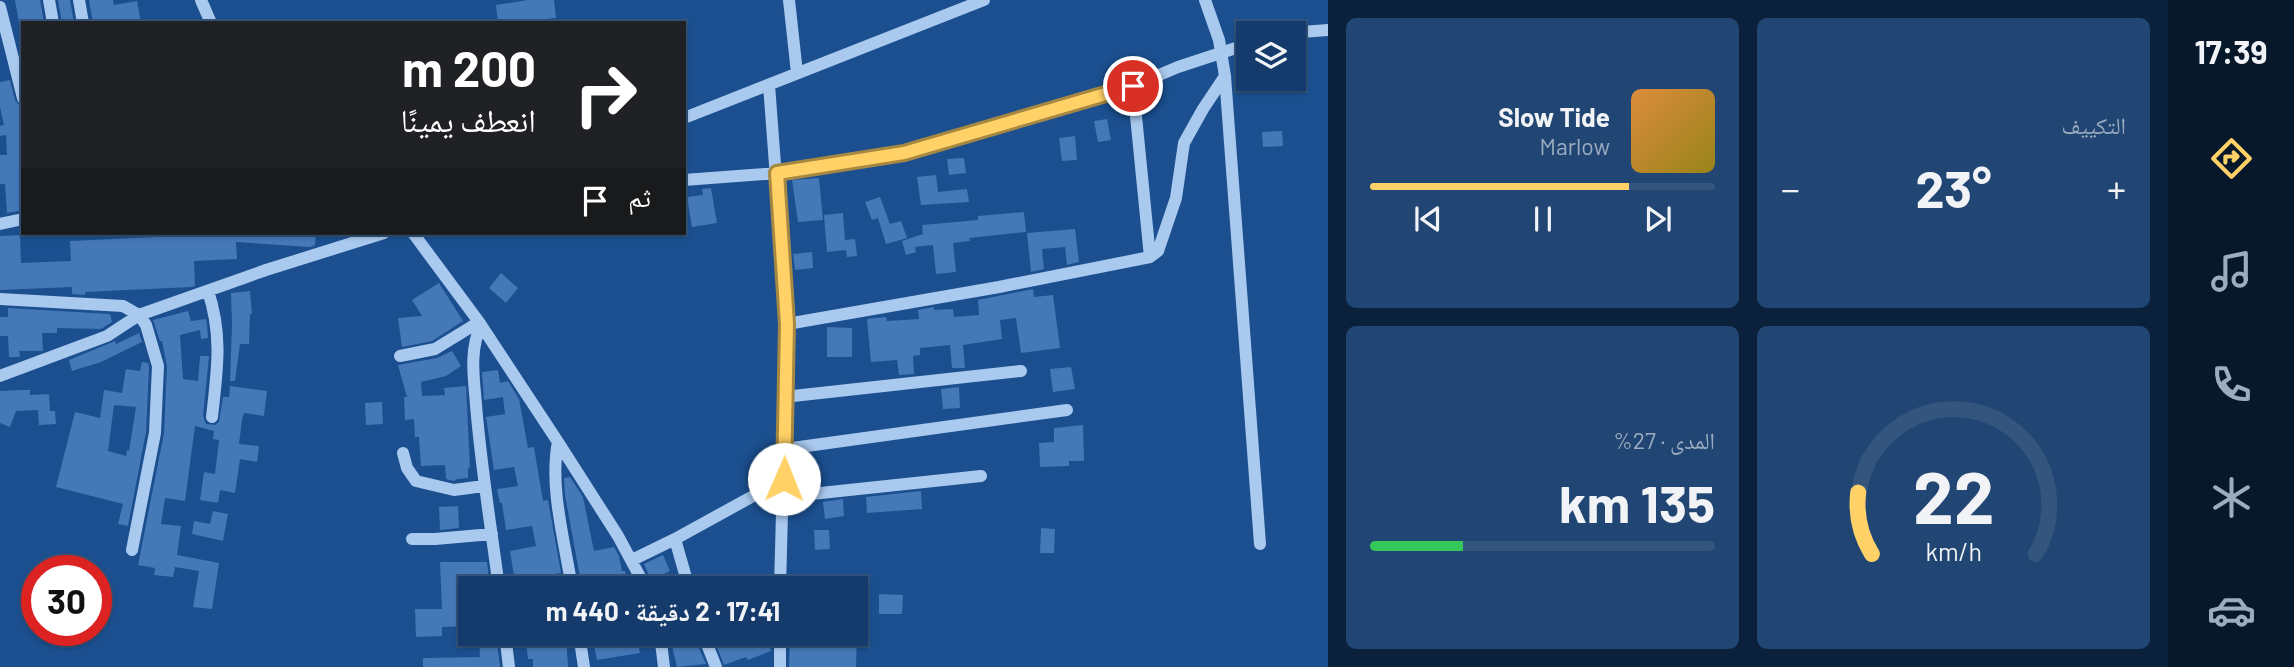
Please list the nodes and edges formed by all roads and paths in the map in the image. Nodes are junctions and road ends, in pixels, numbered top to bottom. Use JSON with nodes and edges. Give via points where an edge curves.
{"nodes":[{"id":1,"x":49,"y":0,"type":"edge"},
{"id":2,"x":79,"y":0,"type":"edge"},
{"id":3,"x":201,"y":0,"type":"edge"},
{"id":4,"x":789,"y":0,"type":"edge"},
{"id":5,"x":984,"y":0,"type":"edge"},
{"id":6,"x":1205,"y":0,"type":"edge"},
{"id":7,"x":0,"y":8,"type":"edge"},
{"id":8,"x":53,"y":21,"type":"edge"},
{"id":9,"x":83,"y":21,"type":"edge"},
{"id":10,"x":210,"y":21,"type":"edge"},
{"id":11,"x":1328,"y":30,"type":"edge"},
{"id":12,"x":1306,"y":32,"type":"edge"},
{"id":13,"x":1236,"y":48,"type":"edge"},
{"id":14,"x":1221,"y":52,"type":"junction"},
{"id":15,"x":797,"y":73,"type":"junction"},
{"id":16,"x":1225,"y":76,"type":"junction"},
{"id":17,"x":769,"y":85,"type":"junction"},
{"id":18,"x":1133,"y":86,"type":"junction"},
{"id":19,"x":21,"y":90,"type":"edge"},
{"id":20,"x":686,"y":117,"type":"edge"},
{"id":21,"x":777,"y":173,"type":"junction"},
{"id":22,"x":686,"y":180,"type":"edge"},
{"id":23,"x":21,"y":219,"type":"edge"},
{"id":24,"x":0,"y":224,"type":"edge"},
{"id":25,"x":378,"y":235,"type":"edge"},
{"id":26,"x":414,"y":235,"type":"edge"},
{"id":27,"x":1150,"y":257,"type":"junction"},
{"id":28,"x":208,"y":291,"type":"junction"},
{"id":29,"x":0,"y":299,"type":"edge"},
{"id":30,"x":139,"y":315,"type":"junction"},
{"id":31,"x":480,"y":324,"type":"junction"},
{"id":32,"x":787,"y":324,"type":"junction"},
{"id":33,"x":400,"y":356,"type":"dead end"},
{"id":34,"x":1021,"y":371,"type":"dead end"},
{"id":35,"x":0,"y":376,"type":"edge"},
{"id":36,"x":784,"y":397,"type":"junction"},
{"id":37,"x":1067,"y":410,"type":"dead end"},
{"id":38,"x":212,"y":417,"type":"dead end"},
{"id":39,"x":558,"y":442,"type":"junction"},
{"id":40,"x":785,"y":449,"type":"junction"},
{"id":41,"x":403,"y":453,"type":"dead end"},
{"id":42,"x":982,"y":476,"type":"dead end"},
{"id":43,"x":784,"y":479,"type":"junction"},
{"id":44,"x":484,"y":486,"type":"junction"},
{"id":45,"x":783,"y":497,"type":"junction"},
{"id":46,"x":492,"y":534,"type":"junction"},
{"id":47,"x":412,"y":539,"type":"dead end"},
{"id":48,"x":675,"y":539,"type":"junction"},
{"id":49,"x":1260,"y":544,"type":"dead end"},
{"id":50,"x":132,"y":550,"type":"dead end"},
{"id":51,"x":632,"y":560,"type":"junction"},
{"id":52,"x":497,"y":576,"type":"edge"},
{"id":53,"x":570,"y":576,"type":"edge"},
{"id":54,"x":640,"y":576,"type":"edge"},
{"id":55,"x":685,"y":576,"type":"edge"},
{"id":56,"x":780,"y":576,"type":"edge"},
{"id":57,"x":506,"y":646,"type":"edge"},
{"id":58,"x":581,"y":646,"type":"edge"},
{"id":59,"x":661,"y":646,"type":"edge"},
{"id":60,"x":708,"y":646,"type":"edge"},
{"id":61,"x":780,"y":646,"type":"edge"},
{"id":62,"x":509,"y":667,"type":"edge"},
{"id":63,"x":584,"y":667,"type":"edge"},
{"id":64,"x":664,"y":667,"type":"edge"},
{"id":65,"x":716,"y":667,"type":"edge"},
{"id":66,"x":780,"y":667,"type":"edge"}],
"edges":[{"from":1,"to":8,"type":"street"},
{"from":2,"to":9,"type":"street"},
{"from":3,"to":10,"type":"street"},
{"from":4,"to":15,"type":"street"},
{"from":5,"to":15,"type":"street"},
{"from":6,"to":14,"type":"street"},
{"from":7,"to":19,"type":"street"},
{"from":11,"to":12,"type":"street"},
{"from":13,"to":14,"type":"street"},
{"from":14,"to":16,"type":"street"},
{"from":14,"to":18,"type":"street"},
{"from":15,"to":17,"type":"street"},
{"from":16,"to":27,"type":"street","via":[[1185,143],[1176,198],[1158,251]]},
{"from":16,"to":49,"type":"street"},
{"from":17,"to":20,"type":"street"},
{"from":17,"to":21,"type":"street"},
{"from":18,"to":21,"type":"street","via":[[904,153]]},
{"from":18,"to":27,"type":"street"},
{"from":21,"to":22,"type":"street"},
{"from":21,"to":32,"type":"street"},
{"from":23,"to":24,"type":"street"},
{"from":25,"to":28,"type":"street"},
{"from":26,"to":31,"type":"street"},
{"from":27,"to":32,"type":"street"},
{"from":28,"to":30,"type":"street"},
{"from":28,"to":38,"type":"street","via":[[219,350]]},
{"from":29,"to":30,"type":"street","via":[[123,306]]},
{"from":30,"to":35,"type":"street","via":[[107,336]]},
{"from":30,"to":50,"type":"street","via":[[158,366],[155,433]]},
{"from":31,"to":33,"type":"street","via":[[435,349]]},
{"from":31,"to":39,"type":"street"},
{"from":31,"to":44,"type":"street","via":[[473,357]]},
{"from":32,"to":36,"type":"street"},
{"from":34,"to":36,"type":"street"},
{"from":36,"to":40,"type":"street"},
{"from":37,"to":40,"type":"street"},
{"from":39,"to":51,"type":"street"},
{"from":39,"to":53,"type":"street","via":[[555,480]]},
{"from":40,"to":43,"type":"street"},
{"from":41,"to":44,"type":"street","via":[[416,481],[454,490]]},
{"from":42,"to":45,"type":"street"},
{"from":43,"to":45,"type":"street"},
{"from":43,"to":48,"type":"street"},
{"from":44,"to":46,"type":"street"},
{"from":45,"to":56,"type":"street"},
{"from":46,"to":47,"type":"street"},
{"from":46,"to":52,"type":"street"},
{"from":48,"to":51,"type":"street"},
{"from":48,"to":55,"type":"street"},
{"from":51,"to":54,"type":"street"},
{"from":57,"to":62,"type":"street"},
{"from":58,"to":63,"type":"street"},
{"from":59,"to":64,"type":"street"},
{"from":60,"to":65,"type":"street"},
{"from":61,"to":66,"type":"street"}]}
